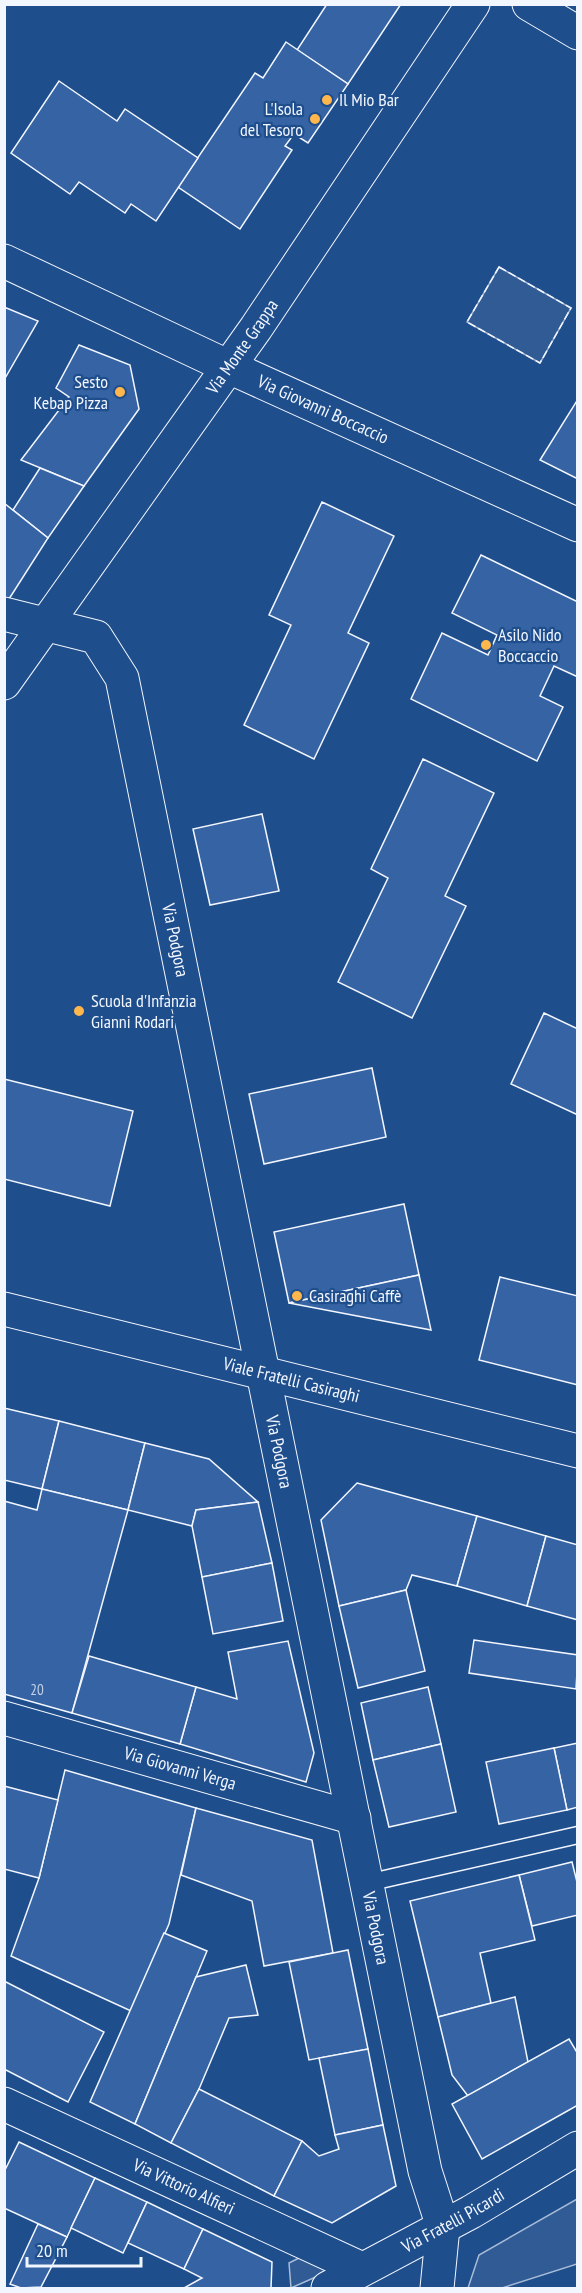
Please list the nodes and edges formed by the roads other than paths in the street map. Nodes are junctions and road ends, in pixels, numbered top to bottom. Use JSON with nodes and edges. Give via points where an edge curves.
{"nodes":[{"id":1,"x":472,"y":4,"type":"edge"},
{"id":2,"x":529,"y":4,"type":"edge"},
{"id":3,"x":578,"y":33,"type":"edge"},
{"id":4,"x":4,"y":261,"type":"edge"},
{"id":5,"x":230,"y":367,"type":"junction"},
{"id":6,"x":578,"y":525,"type":"edge"},
{"id":7,"x":4,"y":614,"type":"edge"},
{"id":8,"x":47,"y":624,"type":"junction"},
{"id":9,"x":4,"y":683,"type":"edge"},
{"id":10,"x":4,"y":1308,"type":"edge"},
{"id":11,"x":264,"y":1373,"type":"junction"},
{"id":12,"x":578,"y":1451,"type":"edge"},
{"id":13,"x":4,"y":1718,"type":"edge"},
{"id":14,"x":354,"y":1818,"type":"junction"},
{"id":15,"x":578,"y":1835,"type":"edge"},
{"id":16,"x":368,"y":1883,"type":"junction"},
{"id":17,"x":4,"y":2104,"type":"edge"},
{"id":18,"x":578,"y":2148,"type":"edge"},
{"id":19,"x":443,"y":2228,"type":"junction"},
{"id":20,"x":362,"y":2269,"type":"junction"},
{"id":21,"x":328,"y":2289,"type":"edge"},
{"id":22,"x":437,"y":2289,"type":"edge"}],
"edges":[{"from":1,"to":5,"type":"street","name":"Via Monte Grappa"},
{"from":2,"to":3,"type":"street"},
{"from":4,"to":5,"type":"street","name":"Via Giovanni Boccaccio"},
{"from":5,"to":6,"type":"street","name":"Via Giovanni Boccaccio"},
{"from":5,"to":8,"type":"street","name":"Via Monte Grappa"},
{"from":7,"to":8,"type":"street","name":"Via Podgora"},
{"from":8,"to":9,"type":"street","name":"Via Monte Grappa"},
{"from":8,"to":11,"type":"street","name":"Via Podgora","via":[[96,637],[123,678]]},
{"from":10,"to":11,"type":"street","name":"Viale Fratelli Casiraghi"},
{"from":11,"to":12,"type":"street","name":"Viale Fratelli Casiraghi"},
{"from":11,"to":14,"type":"street","name":"Via Podgora"},
{"from":13,"to":14,"type":"street","name":"Via Giovanni Verga"},
{"from":14,"to":16,"type":"street","name":"Via Podgora"},
{"from":15,"to":16,"type":"lane"},
{"from":16,"to":19,"type":"street","name":"Via Podgora","via":[[425,2171]]},
{"from":17,"to":20,"type":"street","name":"Via Vittorio Alfieri"},
{"from":18,"to":19,"type":"street","name":"Via Fratelli Picardi"},
{"from":19,"to":20,"type":"street","name":"Via Fratelli Picardi"},
{"from":19,"to":22,"type":"street","name":"Via Podgora"},
{"from":20,"to":21,"type":"street","name":"Via Fratelli Picardi"}]}
